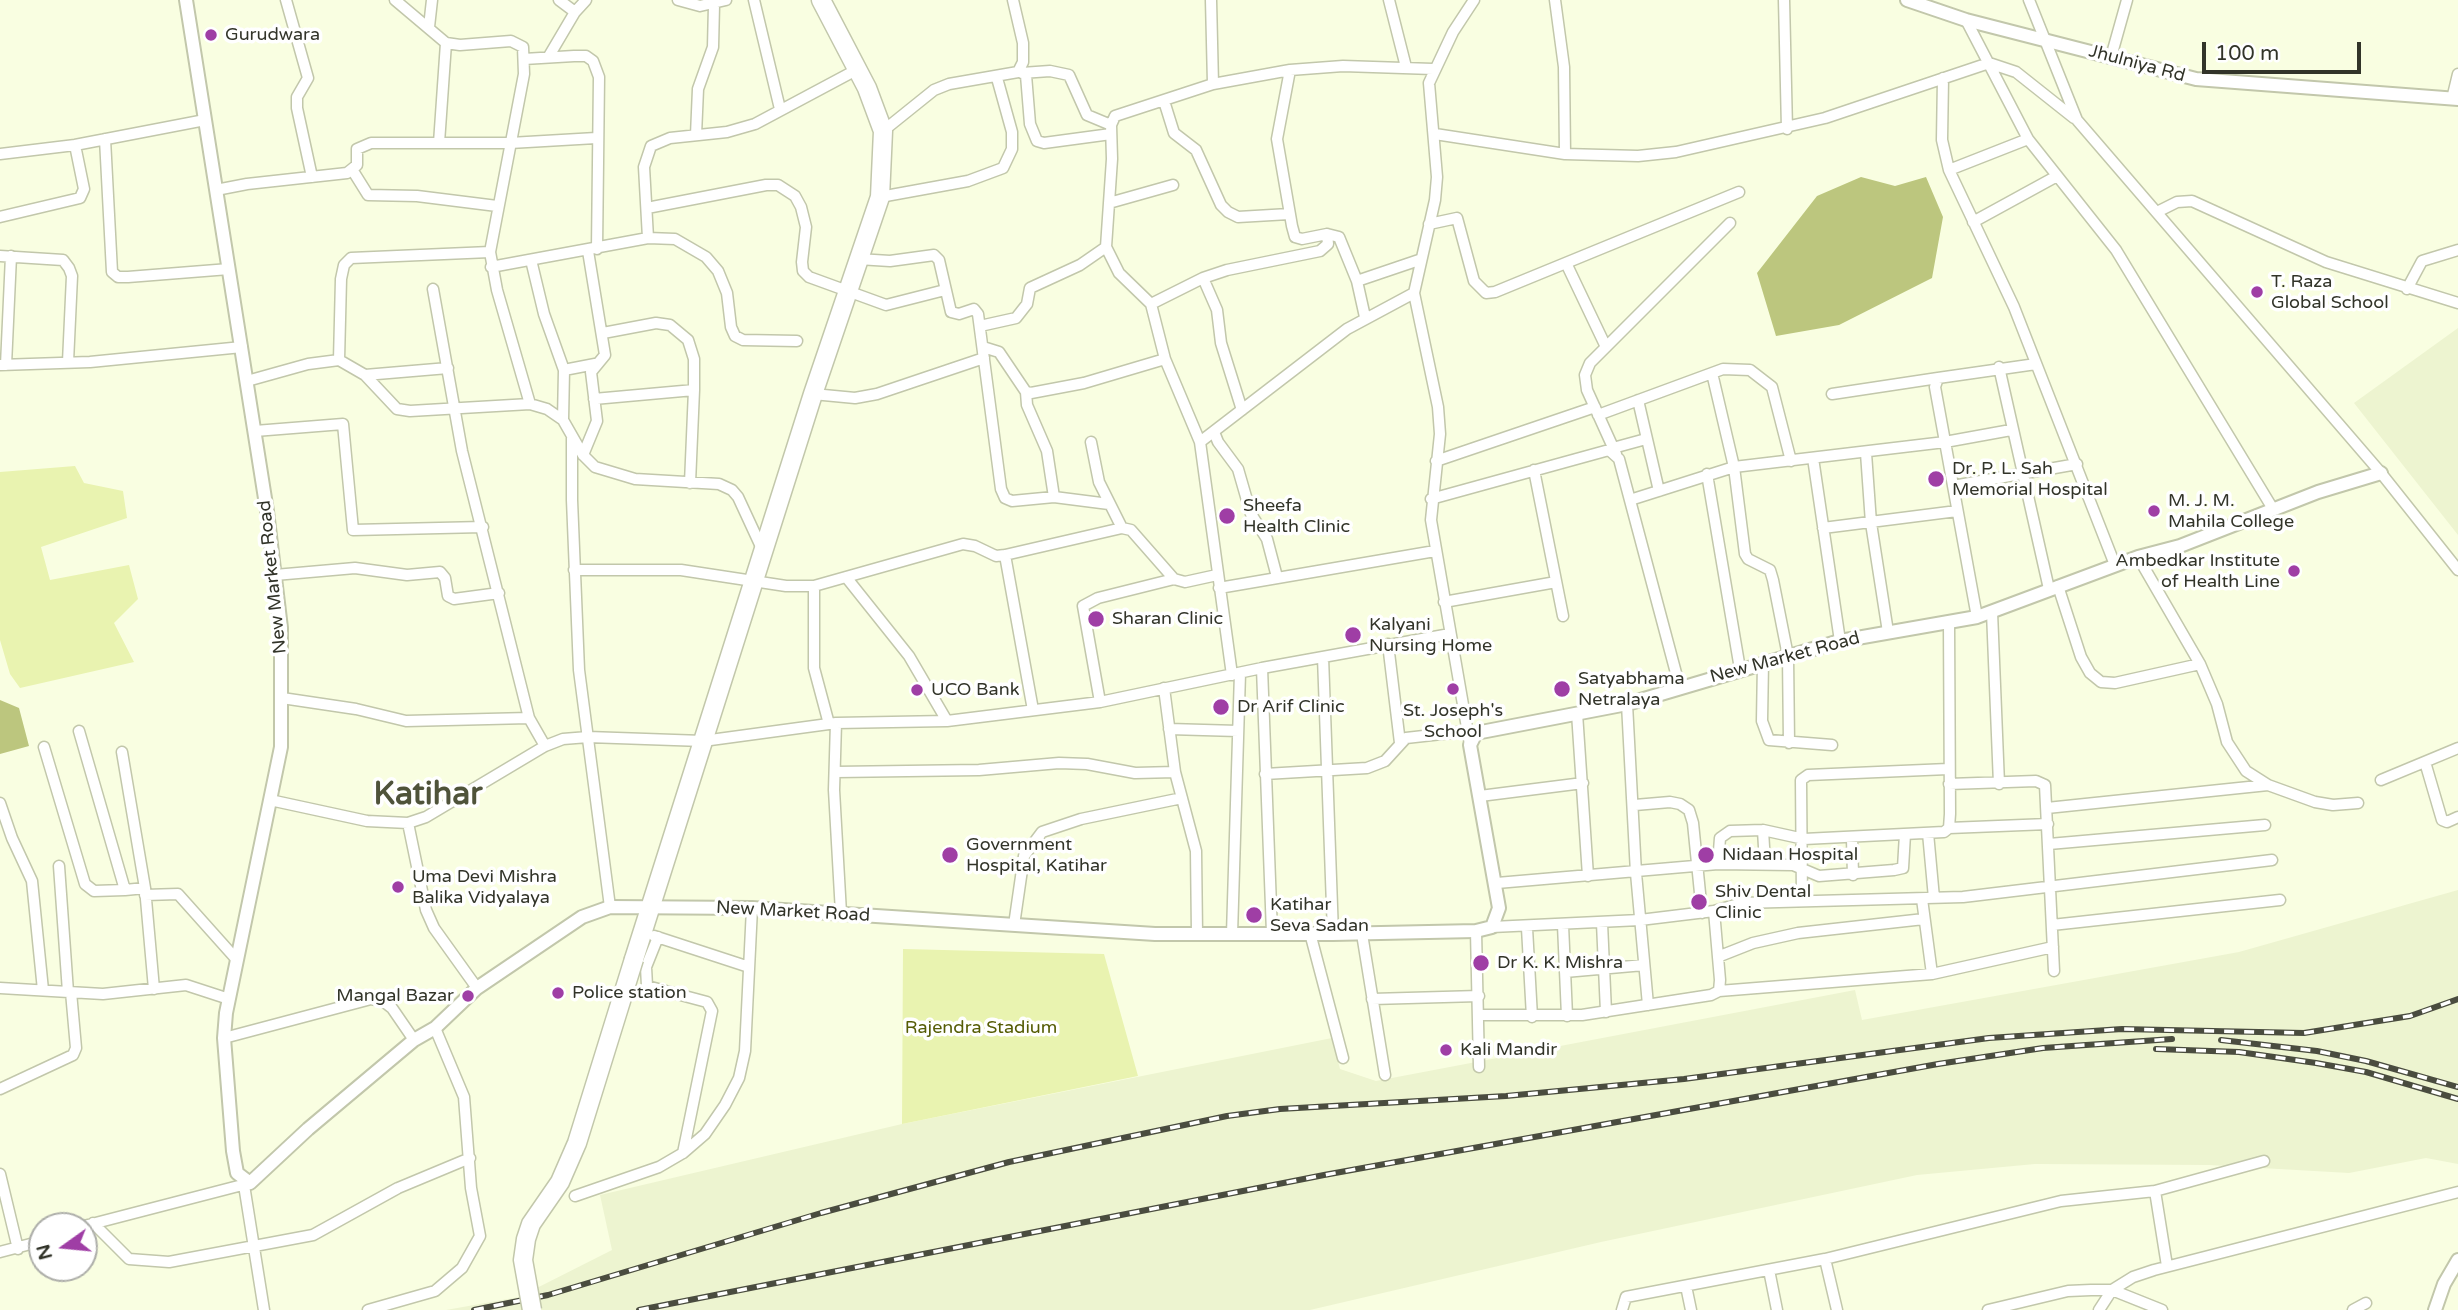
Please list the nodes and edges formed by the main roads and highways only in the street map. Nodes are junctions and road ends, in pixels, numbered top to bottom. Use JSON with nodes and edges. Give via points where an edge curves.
{"nodes":[{"id":1,"x":821,"y":0,"type":"edge"},
{"id":2,"x":533,"y":1310,"type":"edge"}],
"edges":[{"from":1,"to":2,"type":"highway","bridge":true,"via":[[858,69],[883,131],[880,197],[650,908],[651,934],[634,958],[578,1143],[526,1239],[523,1260]]}]}
